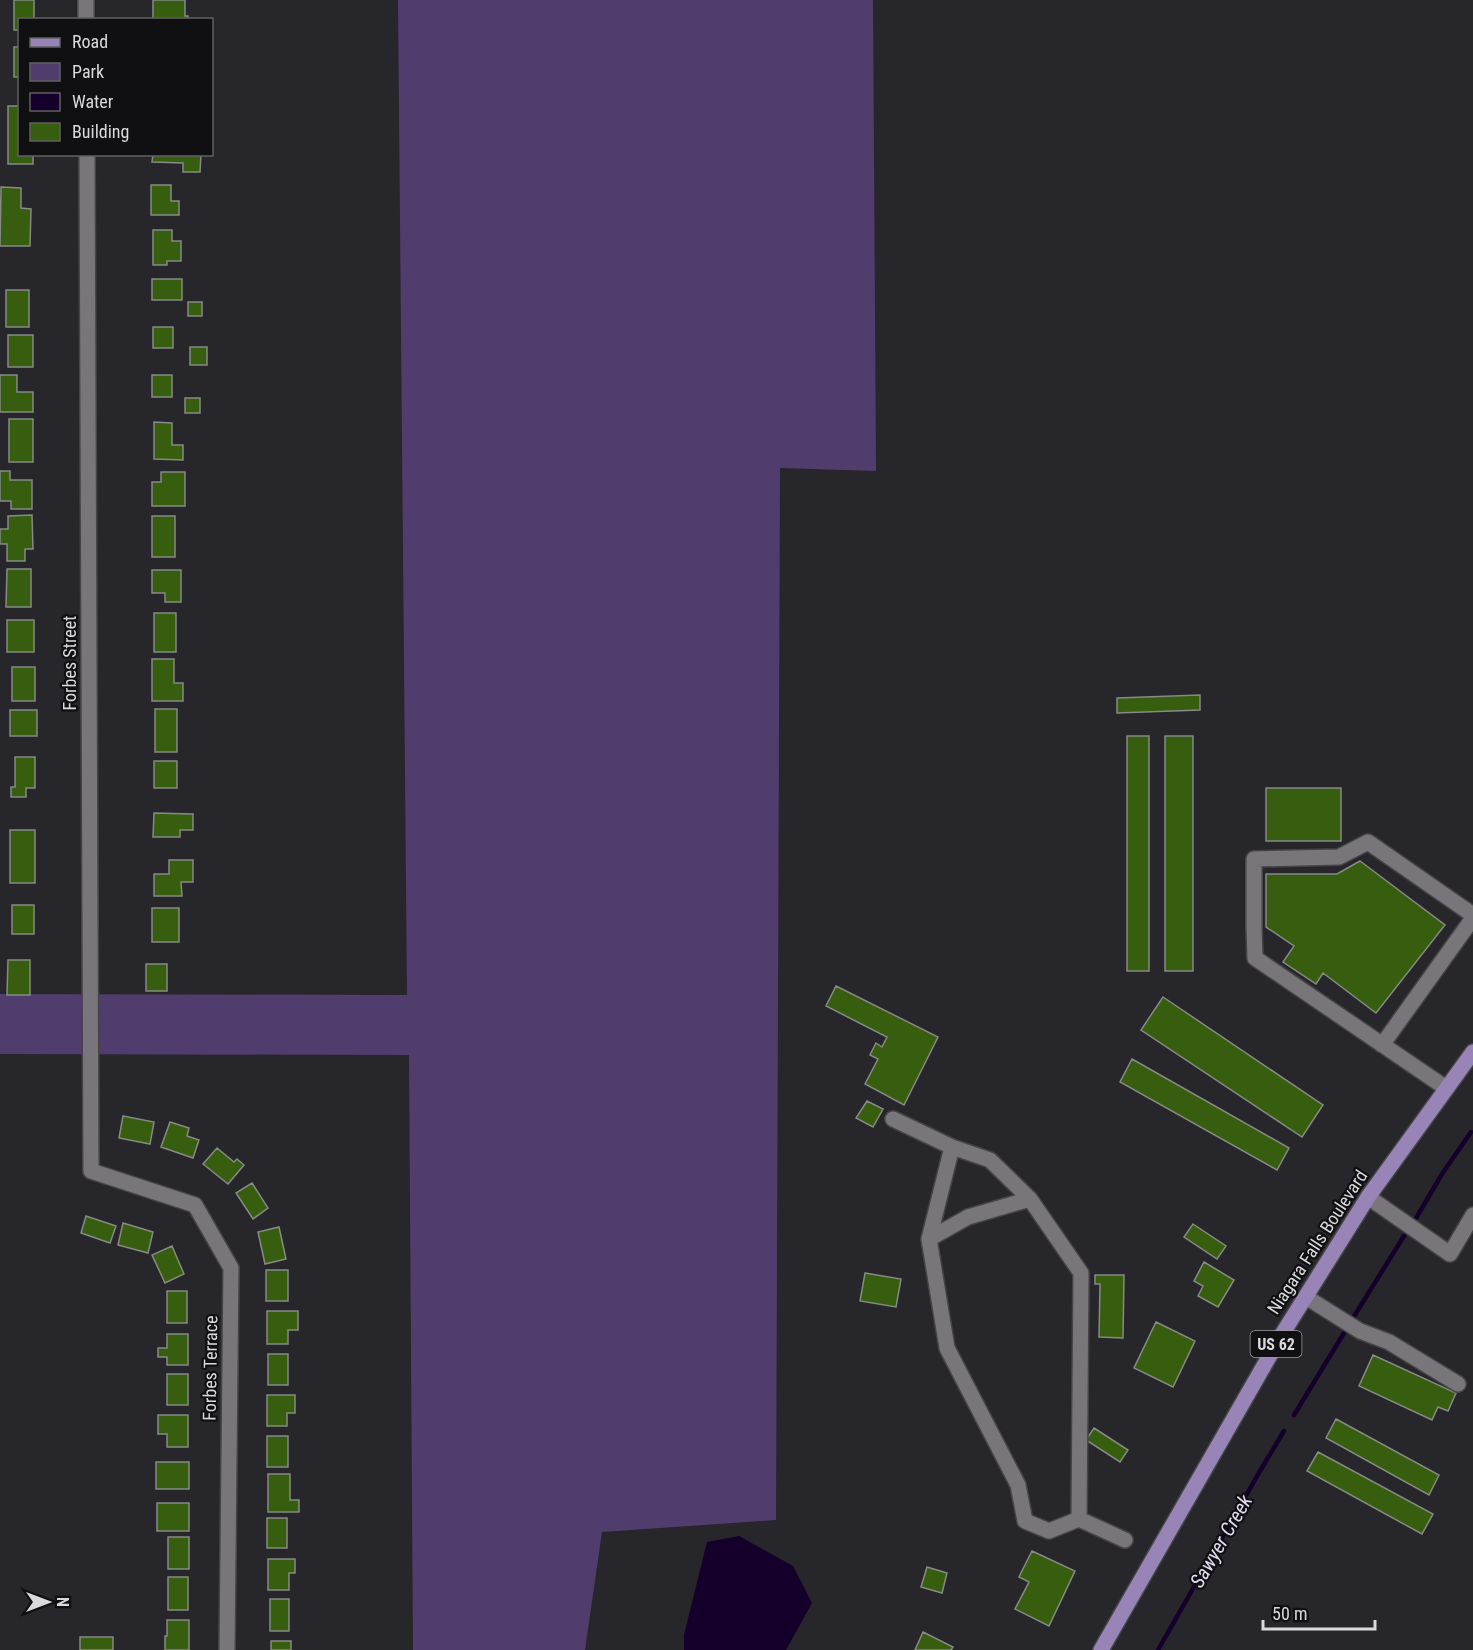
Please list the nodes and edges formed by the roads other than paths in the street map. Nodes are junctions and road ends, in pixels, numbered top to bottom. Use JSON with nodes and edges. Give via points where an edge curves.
{"nodes":[{"id":1,"x":86,"y":0,"type":"edge"},
{"id":2,"x":86,"y":18,"type":"edge"},
{"id":3,"x":87,"y":156,"type":"edge"},
{"id":4,"x":1473,"y":917,"type":"edge"},
{"id":5,"x":1382,"y":1045,"type":"junction"},
{"id":6,"x":1473,"y":1052,"type":"edge"},
{"id":7,"x":1446,"y":1088,"type":"junction"},
{"id":8,"x":893,"y":1119,"type":"dead end"},
{"id":9,"x":952,"y":1147,"type":"junction"},
{"id":10,"x":91,"y":1171,"type":"joint"},
{"id":11,"x":1368,"y":1197,"type":"junction"},
{"id":12,"x":1030,"y":1199,"type":"junction"},
{"id":13,"x":1473,"y":1215,"type":"edge"},
{"id":14,"x":930,"y":1239,"type":"junction"},
{"id":15,"x":1306,"y":1297,"type":"junction"},
{"id":16,"x":1458,"y":1384,"type":"dead end"},
{"id":17,"x":1079,"y":1519,"type":"junction"},
{"id":18,"x":1125,"y":1540,"type":"dead end"},
{"id":19,"x":227,"y":1650,"type":"edge"},
{"id":20,"x":1101,"y":1650,"type":"edge"}],
"edges":[{"from":1,"to":2,"type":"street"},
{"from":3,"to":10,"type":"street","name":"Forbes Street"},
{"from":4,"to":5,"type":"street"},
{"from":4,"to":5,"type":"street","via":[[1368,842],[1339,857],[1254,859],[1255,958]]},
{"from":5,"to":7,"type":"street"},
{"from":6,"to":7,"type":"main road","name":"Niagara Falls Boulevard","number":"US 62"},
{"from":7,"to":11,"type":"main road","name":"Niagara Falls Boulevard","number":"US 62"},
{"from":8,"to":9,"type":"street"},
{"from":9,"to":12,"type":"street","via":[[990,1160]]},
{"from":9,"to":14,"type":"street"},
{"from":10,"to":19,"type":"street","name":"Forbes Terrace","via":[[195,1205],[231,1268]]},
{"from":11,"to":13,"type":"street","via":[[1449,1254]]},
{"from":11,"to":15,"type":"main road","name":"Niagara Falls Boulevard","number":"US 62"},
{"from":12,"to":14,"type":"street","via":[[968,1217]]},
{"from":12,"to":17,"type":"street","via":[[1081,1273]]},
{"from":14,"to":17,"type":"street","via":[[947,1348],[1018,1485],[1025,1521],[1049,1531]]},
{"from":15,"to":16,"type":"street"},
{"from":15,"to":20,"type":"main road","name":"Niagara Falls Boulevard","number":"US 62"},
{"from":17,"to":18,"type":"street"}]}
